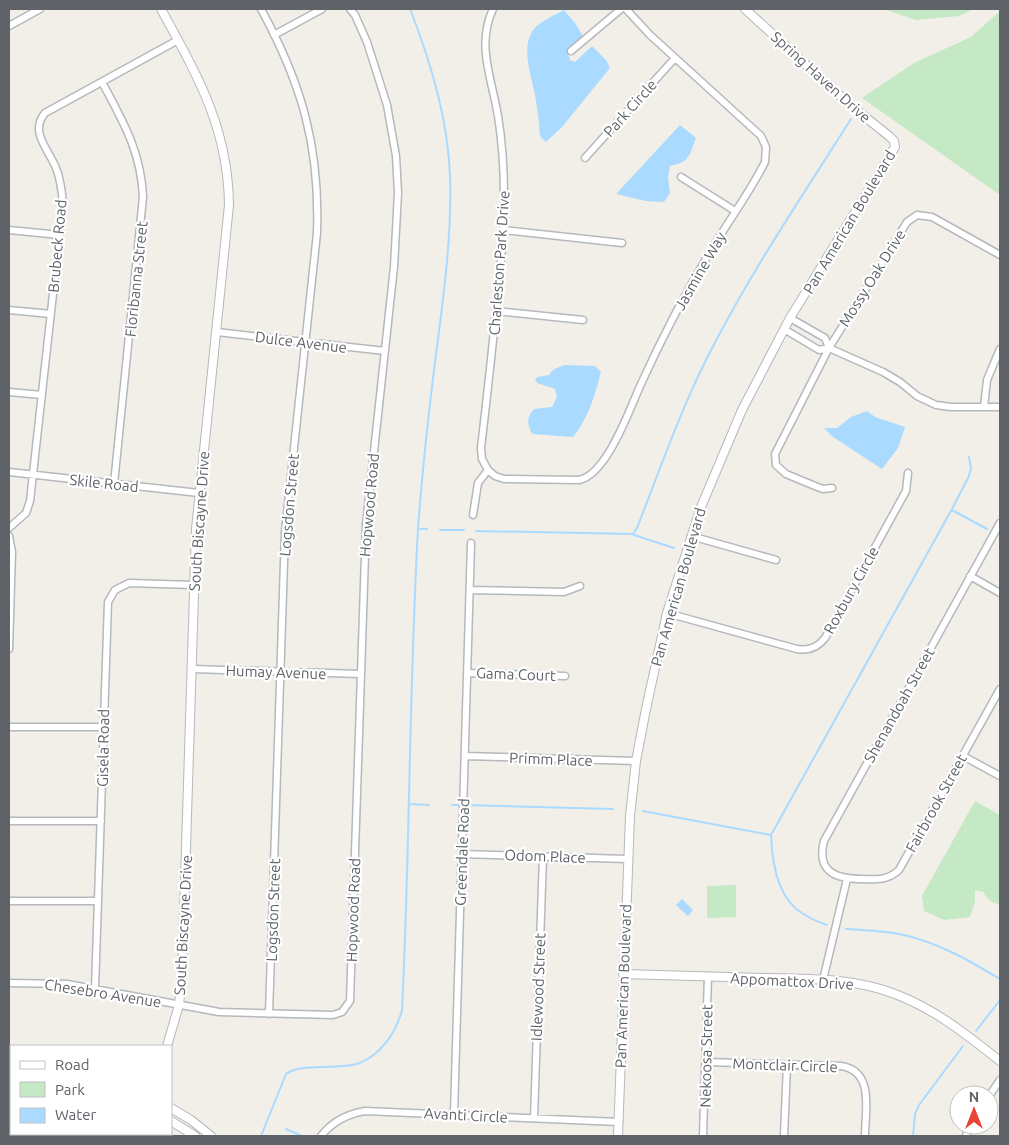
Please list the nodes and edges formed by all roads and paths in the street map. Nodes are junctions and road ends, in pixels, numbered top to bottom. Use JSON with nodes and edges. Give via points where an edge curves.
{"nodes":[{"id":1,"x":40,"y":9,"type":"edge"},
{"id":2,"x":161,"y":9,"type":"edge"},
{"id":3,"x":261,"y":9,"type":"edge"},
{"id":4,"x":322,"y":9,"type":"edge"},
{"id":5,"x":350,"y":9,"type":"edge"},
{"id":6,"x":492,"y":9,"type":"edge"},
{"id":7,"x":621,"y":9,"type":"edge"},
{"id":8,"x":626,"y":9,"type":"edge"},
{"id":9,"x":745,"y":9,"type":"edge"},
{"id":10,"x":9,"y":26,"type":"edge"},
{"id":11,"x":274,"y":35,"type":"junction"},
{"id":12,"x":178,"y":40,"type":"junction"},
{"id":13,"x":571,"y":51,"type":"dead end"},
{"id":14,"x":675,"y":58,"type":"junction"},
{"id":15,"x":102,"y":82,"type":"junction"},
{"id":16,"x":895,"y":145,"type":"joint"},
{"id":17,"x":585,"y":158,"type":"dead end"},
{"id":18,"x":681,"y":177,"type":"dead end"},
{"id":19,"x":735,"y":211,"type":"junction"},
{"id":20,"x":9,"y":230,"type":"edge"},
{"id":21,"x":504,"y":230,"type":"junction"},
{"id":22,"x":60,"y":235,"type":"junction"},
{"id":23,"x":622,"y":243,"type":"dead end"},
{"id":24,"x":1000,"y":255,"type":"edge"},
{"id":25,"x":9,"y":310,"type":"edge"},
{"id":26,"x":496,"y":311,"type":"junction"},
{"id":27,"x":51,"y":314,"type":"junction"},
{"id":28,"x":790,"y":318,"type":"junction"},
{"id":29,"x":583,"y":320,"type":"dead end"},
{"id":30,"x":784,"y":330,"type":"junction"},
{"id":31,"x":217,"y":332,"type":"junction"},
{"id":32,"x":304,"y":343,"type":"junction"},
{"id":33,"x":828,"y":348,"type":"junction"},
{"id":34,"x":1000,"y":349,"type":"edge"},
{"id":35,"x":384,"y":352,"type":"junction"},
{"id":36,"x":9,"y":392,"type":"edge"},
{"id":37,"x":42,"y":395,"type":"junction"},
{"id":38,"x":984,"y":407,"type":"junction"},
{"id":39,"x":1000,"y":407,"type":"edge"},
{"id":40,"x":488,"y":470,"type":"junction"},
{"id":41,"x":9,"y":472,"type":"edge"},
{"id":42,"x":908,"y":473,"type":"dead end"},
{"id":43,"x":34,"y":475,"type":"junction"},
{"id":44,"x":114,"y":484,"type":"junction"},
{"id":45,"x":832,"y":488,"type":"dead end"},
{"id":46,"x":199,"y":493,"type":"junction"},
{"id":47,"x":473,"y":515,"type":"dead end"},
{"id":48,"x":1000,"y":523,"type":"edge"},
{"id":49,"x":9,"y":528,"type":"edge"},
{"id":50,"x":9,"y":536,"type":"edge"},
{"id":51,"x":690,"y":536,"type":"junction"},
{"id":52,"x":471,"y":543,"type":"dead end"},
{"id":53,"x":776,"y":560,"type":"dead end"},
{"id":54,"x":970,"y":576,"type":"junction"},
{"id":55,"x":194,"y":585,"type":"junction"},
{"id":56,"x":580,"y":586,"type":"dead end"},
{"id":57,"x":470,"y":590,"type":"junction"},
{"id":58,"x":1000,"y":593,"type":"edge"},
{"id":59,"x":667,"y":613,"type":"junction"},
{"id":60,"x":9,"y":649,"type":"edge"},
{"id":61,"x":192,"y":669,"type":"junction"},
{"id":62,"x":280,"y":672,"type":"junction"},
{"id":63,"x":467,"y":673,"type":"junction"},
{"id":64,"x":361,"y":674,"type":"junction"},
{"id":65,"x":565,"y":676,"type":"dead end"},
{"id":66,"x":1000,"y":689,"type":"edge"},
{"id":67,"x":9,"y":727,"type":"edge"},
{"id":68,"x":104,"y":727,"type":"junction"},
{"id":69,"x":465,"y":756,"type":"junction"},
{"id":70,"x":963,"y":756,"type":"junction"},
{"id":71,"x":636,"y":761,"type":"junction"},
{"id":72,"x":1000,"y":776,"type":"edge"},
{"id":73,"x":9,"y":821,"type":"edge"},
{"id":74,"x":101,"y":821,"type":"junction"},
{"id":75,"x":462,"y":854,"type":"junction"},
{"id":76,"x":542,"y":856,"type":"junction"},
{"id":77,"x":628,"y":859,"type":"junction"},
{"id":78,"x":847,"y":879,"type":"junction"},
{"id":79,"x":9,"y":901,"type":"edge"},
{"id":80,"x":98,"y":902,"type":"junction"},
{"id":81,"x":623,"y":974,"type":"junction"},
{"id":82,"x":708,"y":976,"type":"junction"},
{"id":83,"x":823,"y":980,"type":"junction"},
{"id":84,"x":9,"y":983,"type":"edge"},
{"id":85,"x":95,"y":990,"type":"junction"},
{"id":86,"x":179,"y":1005,"type":"junction"},
{"id":87,"x":345,"y":1010,"type":"joint"},
{"id":88,"x":269,"y":1014,"type":"junction"},
{"id":89,"x":167,"y":1045,"type":"edge"},
{"id":90,"x":1000,"y":1061,"type":"edge"},
{"id":91,"x":706,"y":1062,"type":"junction"},
{"id":92,"x":786,"y":1065,"type":"junction"},
{"id":93,"x":172,"y":1109,"type":"edge"},
{"id":94,"x":454,"y":1114,"type":"junction"},
{"id":95,"x":534,"y":1118,"type":"junction"},
{"id":96,"x":172,"y":1122,"type":"edge"},
{"id":97,"x":619,"y":1122,"type":"junction"},
{"id":98,"x":195,"y":1136,"type":"edge"},
{"id":99,"x":211,"y":1136,"type":"edge"},
{"id":100,"x":321,"y":1136,"type":"edge"},
{"id":101,"x":618,"y":1136,"type":"edge"},
{"id":102,"x":703,"y":1136,"type":"edge"},
{"id":103,"x":784,"y":1136,"type":"edge"},
{"id":104,"x":865,"y":1136,"type":"edge"}],
"edges":[{"from":1,"to":10,"type":"street"},
{"from":2,"to":12,"type":"street","name":"South Biscayne Drive"},
{"from":3,"to":11,"type":"street","name":"Logsdon Street"},
{"from":4,"to":11,"type":"street"},
{"from":5,"to":35,"type":"street","name":"Hopwood Road","via":[[367,42],[380,82],[396,156],[398,228]]},
{"from":6,"to":21,"type":"street","name":"Charleston Park Drive","via":[[484,50],[498,114]]},
{"from":7,"to":13,"type":"street"},
{"from":8,"to":14,"type":"street","name":"Jasmine Way"},
{"from":9,"to":16,"type":"street","name":"Spring Haven Drive","via":[[889,136]]},
{"from":11,"to":32,"type":"street","name":"Logsdon Street","via":[[299,89],[315,160],[317,233]]},
{"from":12,"to":15,"type":"street","name":"Brubeck Road"},
{"from":12,"to":31,"type":"street","name":"South Biscayne Drive","via":[[212,109],[222,141],[229,184],[229,217]]},
{"from":14,"to":17,"type":"street","name":"Park Circle"},
{"from":14,"to":19,"type":"street","name":"Jasmine Way","via":[[766,144],[766,162]]},
{"from":15,"to":22,"type":"street","name":"Brubeck Road","via":[[45,114],[39,122],[39,133],[61,184]]},
{"from":15,"to":44,"type":"street","name":"Floribanna Street","via":[[134,147],[141,171],[143,197]]},
{"from":16,"to":28,"type":"street","name":"Pan American Boulevard"},
{"from":18,"to":19,"type":"street"},
{"from":19,"to":40,"type":"street","name":"Jasmine Way","via":[[682,301],[618,435],[594,473],[579,480],[508,479],[495,476]]},
{"from":20,"to":22,"type":"street"},
{"from":21,"to":23,"type":"street"},
{"from":21,"to":26,"type":"street","name":"Charleston Park Drive"},
{"from":22,"to":27,"type":"street","name":"Brubeck Road"},
{"from":24,"to":33,"type":"street","name":"Mossy Oak Drive","via":[[932,217],[913,216]]},
{"from":25,"to":27,"type":"street"},
{"from":26,"to":29,"type":"street"},
{"from":26,"to":40,"type":"street","name":"Charleston Park Drive","via":[[481,448]]},
{"from":27,"to":37,"type":"street","name":"Brubeck Road"},
{"from":28,"to":30,"type":"street","name":"Pan American Boulevard"},
{"from":28,"to":33,"type":"street","via":[[825,338]]},
{"from":30,"to":33,"type":"street","via":[[819,350]]},
{"from":30,"to":51,"type":"street","name":"Pan American Boulevard","via":[[729,436]]},
{"from":31,"to":32,"type":"street","name":"Dulce Avenue"},
{"from":31,"to":46,"type":"street","name":"South Biscayne Drive"},
{"from":32,"to":35,"type":"street","name":"Dulce Avenue"},
{"from":32,"to":62,"type":"street","name":"Logsdon Street","via":[[285,532]]},
{"from":33,"to":38,"type":"street","via":[[891,377],[927,401],[944,407]]},
{"from":33,"to":45,"type":"street","via":[[774,458],[776,465],[786,474],[819,488]]},
{"from":34,"to":38,"type":"street","via":[[987,380]]},
{"from":35,"to":64,"type":"street","name":"Hopwood Road","via":[[366,525]]},
{"from":36,"to":37,"type":"street"},
{"from":37,"to":43,"type":"street","name":"Brubeck Road"},
{"from":38,"to":39,"type":"street"},
{"from":40,"to":47,"type":"street","via":[[478,483]]},
{"from":41,"to":43,"type":"street","name":"Skile Road"},
{"from":42,"to":59,"type":"street","name":"Roxbury Circle","via":[[906,491],[826,638],[818,646],[797,649]]},
{"from":43,"to":44,"type":"street","name":"Skile Road"},
{"from":43,"to":49,"type":"street","name":"Brubeck Road","via":[[26,513]]},
{"from":44,"to":46,"type":"street","name":"Skile Road"},
{"from":46,"to":55,"type":"street","name":"South Biscayne Drive"},
{"from":48,"to":54,"type":"street","name":"Shenandoah Street"},
{"from":50,"to":60,"type":"street","via":[[12,552]]},
{"from":51,"to":53,"type":"street"},
{"from":51,"to":59,"type":"street","name":"Pan American Boulevard"},
{"from":52,"to":57,"type":"street"},
{"from":54,"to":58,"type":"street"},
{"from":54,"to":78,"type":"street","name":"Shenandoah Street","via":[[824,841],[821,854],[825,865],[834,874]]},
{"from":55,"to":61,"type":"street","name":"South Biscayne Drive"},
{"from":55,"to":68,"type":"street","name":"Gisela Road","via":[[129,583],[119,586],[111,594]]},
{"from":56,"to":57,"type":"street","via":[[561,592]]},
{"from":57,"to":63,"type":"street","name":"Greendale Road"},
{"from":59,"to":71,"type":"street","name":"Pan American Boulevard"},
{"from":61,"to":62,"type":"street","name":"Humay Avenue"},
{"from":61,"to":86,"type":"street","name":"South Biscayne Drive"},
{"from":62,"to":64,"type":"street","name":"Humay Avenue"},
{"from":62,"to":88,"type":"street","name":"Logsdon Street"},
{"from":63,"to":65,"type":"street","name":"Gama Court"},
{"from":63,"to":69,"type":"street","name":"Greendale Road"},
{"from":64,"to":87,"type":"street","name":"Hopwood Road","via":[[351,997]]},
{"from":66,"to":70,"type":"street","name":"Fairbrook Street"},
{"from":67,"to":68,"type":"street"},
{"from":68,"to":74,"type":"street","name":"Gisela Road"},
{"from":69,"to":71,"type":"street","name":"Primm Place"},
{"from":69,"to":75,"type":"street","name":"Greendale Road"},
{"from":70,"to":72,"type":"street"},
{"from":70,"to":78,"type":"street","name":"Fairbrook Street","via":[[899,870],[883,879]]},
{"from":71,"to":77,"type":"street","name":"Pan American Boulevard"},
{"from":73,"to":74,"type":"street"},
{"from":74,"to":80,"type":"street","name":"Gisela Road"},
{"from":75,"to":76,"type":"street","name":"Odom Place"},
{"from":75,"to":94,"type":"street","name":"Greendale Road"},
{"from":76,"to":77,"type":"street","name":"Odom Place"},
{"from":76,"to":95,"type":"street","name":"Idlewood Street"},
{"from":77,"to":81,"type":"street","name":"Pan American Boulevard"},
{"from":78,"to":83,"type":"street"},
{"from":79,"to":80,"type":"street"},
{"from":80,"to":85,"type":"street","name":"Gisela Road"},
{"from":81,"to":82,"type":"street","name":"Appomattox Drive"},
{"from":81,"to":97,"type":"street","name":"Pan American Boulevard"},
{"from":82,"to":83,"type":"street","name":"Appomattox Drive"},
{"from":82,"to":91,"type":"street","name":"Nekoosa Street"},
{"from":83,"to":90,"type":"street","name":"Appomattox Drive","via":[[870,986],[918,1004],[953,1024]]},
{"from":84,"to":85,"type":"street","name":"Chesebro Avenue","via":[[57,984]]},
{"from":85,"to":86,"type":"street","name":"Chesebro Avenue"},
{"from":86,"to":88,"type":"street","name":"Chesebro Avenue","via":[[219,1012]]},
{"from":86,"to":89,"type":"street","name":"South Biscayne Drive"},
{"from":87,"to":88,"type":"street","name":"Chesebro Avenue","via":[[333,1015]]},
{"from":91,"to":92,"type":"street","name":"Montclair Circle"},
{"from":91,"to":102,"type":"street","name":"Nekoosa Street"},
{"from":92,"to":103,"type":"street"},
{"from":92,"to":104,"type":"street","name":"Montclair Circle","via":[[841,1066],[858,1074],[866,1092]]},
{"from":93,"to":99,"type":"street"},
{"from":94,"to":95,"type":"street","name":"Avanti Circle"},
{"from":94,"to":100,"type":"street","name":"Avanti Circle","via":[[365,1111],[341,1119]]},
{"from":95,"to":97,"type":"street","name":"Avanti Circle"},
{"from":96,"to":98,"type":"street"},
{"from":97,"to":101,"type":"street","name":"Pan American Boulevard"}]}
